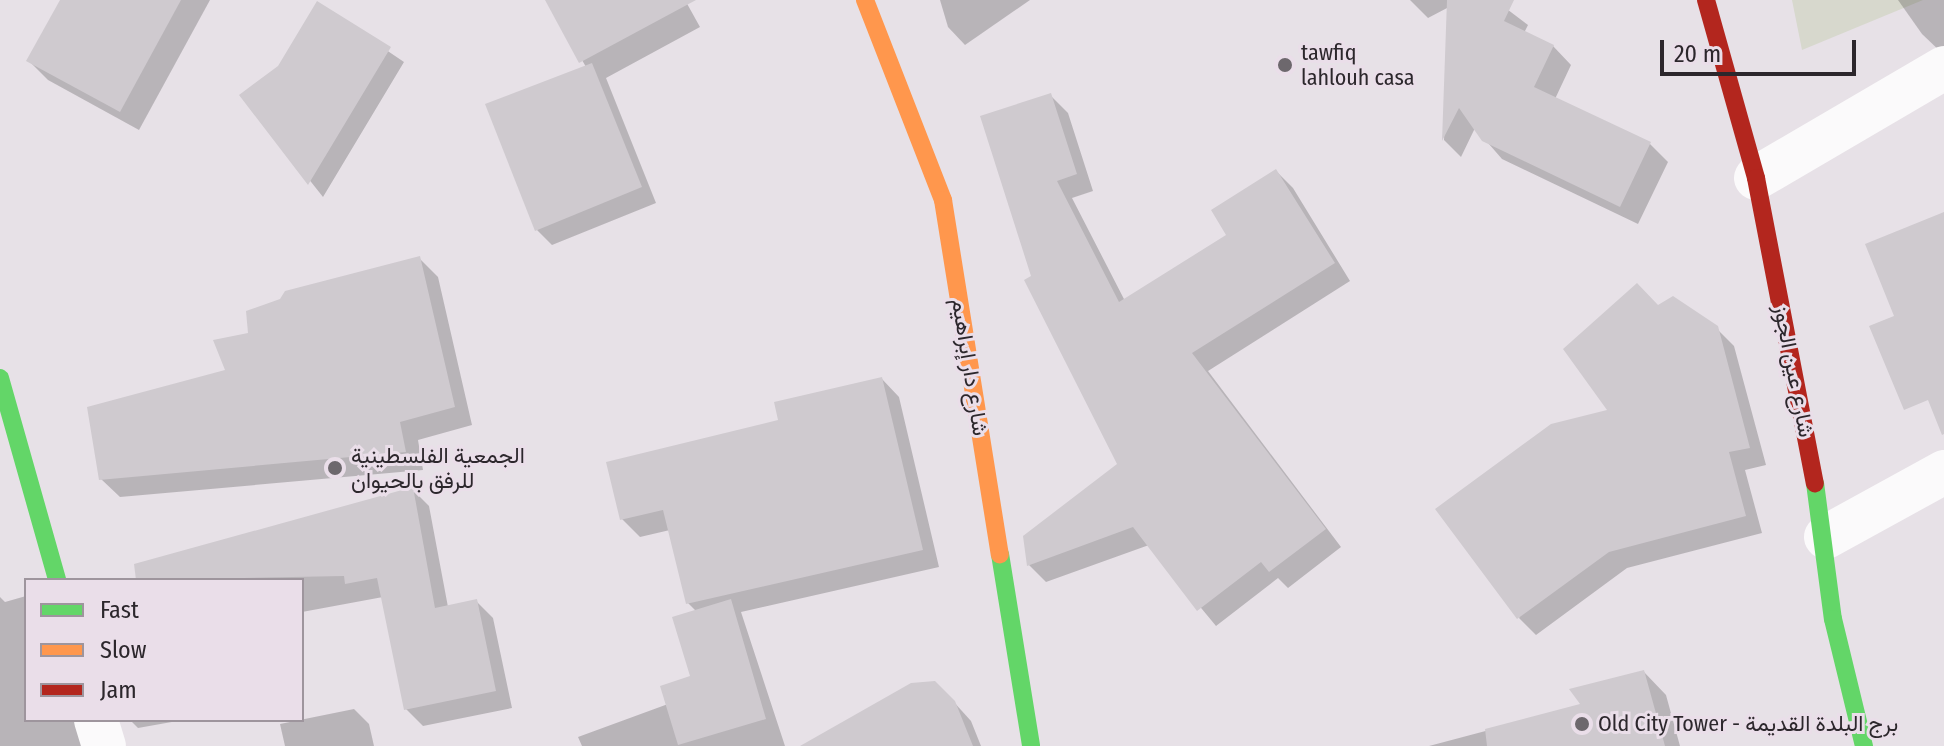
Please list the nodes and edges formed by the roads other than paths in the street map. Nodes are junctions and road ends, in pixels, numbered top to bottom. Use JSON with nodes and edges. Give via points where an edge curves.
{"nodes":[{"id":1,"x":865,"y":0,"type":"edge"},
{"id":2,"x":1706,"y":0,"type":"edge"},
{"id":3,"x":1944,"y":68,"type":"edge"},
{"id":4,"x":1756,"y":178,"type":"junction"},
{"id":5,"x":0,"y":378,"type":"edge"},
{"id":6,"x":1944,"y":472,"type":"edge"},
{"id":7,"x":1826,"y":537,"type":"junction"},
{"id":8,"x":56,"y":578,"type":"edge"},
{"id":9,"x":97,"y":722,"type":"edge"},
{"id":10,"x":104,"y":746,"type":"edge"},
{"id":11,"x":1031,"y":746,"type":"edge"},
{"id":12,"x":1864,"y":746,"type":"edge"}],
"edges":[{"from":1,"to":11,"type":"street","name":"شارع دار إبراهيم","via":[[943,200]]},
{"from":2,"to":4,"type":"street","name":"شارع عين الجوز"},
{"from":3,"to":4,"type":"street"},
{"from":4,"to":7,"type":"street","name":"شارع عين الجوز"},
{"from":5,"to":8,"type":"street"},
{"from":6,"to":7,"type":"street"},
{"from":7,"to":12,"type":"street","name":"شارع عين الجوز","via":[[1833,619]]},
{"from":9,"to":10,"type":"street"}]}
